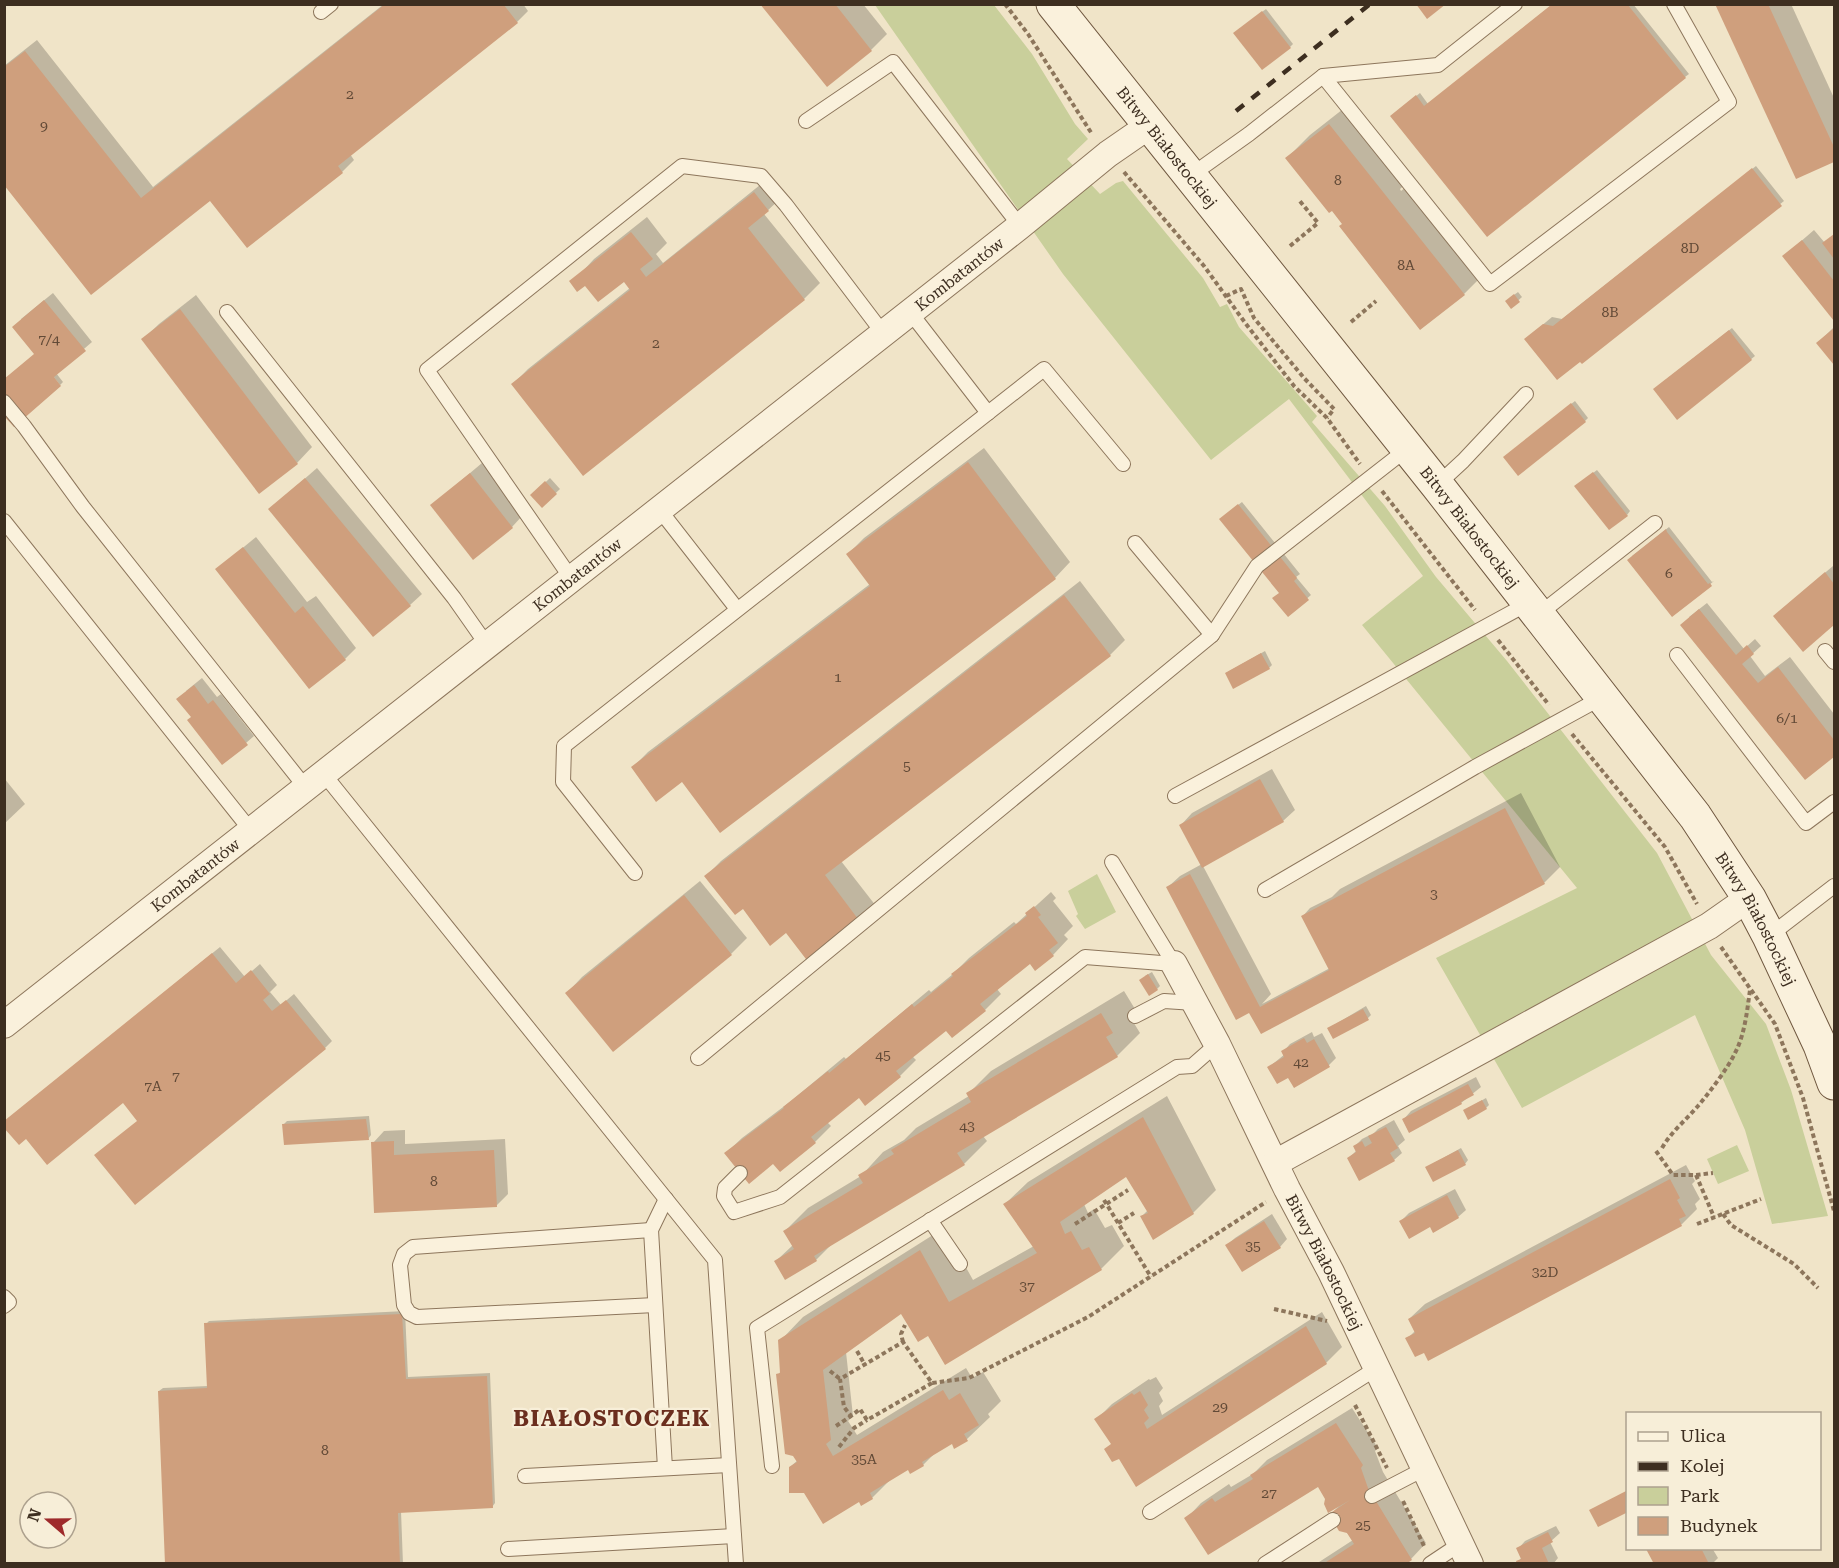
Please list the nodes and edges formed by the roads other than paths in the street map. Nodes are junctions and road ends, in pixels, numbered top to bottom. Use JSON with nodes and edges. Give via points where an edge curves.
{"nodes":[{"id":1,"x":1053,"y":4,"type":"edge"},
{"id":2,"x":1515,"y":4,"type":"edge"},
{"id":3,"x":1674,"y":4,"type":"edge"},
{"id":4,"x":1323,"y":76,"type":"junction"},
{"id":5,"x":806,"y":121,"type":"dead end"},
{"id":6,"x":1150,"y":125,"type":"junction"},
{"id":7,"x":1190,"y":176,"type":"junction"},
{"id":8,"x":1020,"y":226,"type":"junction"},
{"id":9,"x":227,"y":312,"type":"dead end"},
{"id":10,"x":910,"y":312,"type":"junction"},
{"id":11,"x":883,"y":333,"type":"junction"},
{"id":12,"x":1526,"y":394,"type":"dead end"},
{"id":13,"x":4,"y":402,"type":"edge"},
{"id":14,"x":988,"y":413,"type":"junction"},
{"id":15,"x":1407,"y":449,"type":"junction"},
{"id":16,"x":1123,"y":464,"type":"dead end"},
{"id":17,"x":1437,"y":485,"type":"junction"},
{"id":18,"x":659,"y":509,"type":"junction"},
{"id":19,"x":4,"y":521,"type":"edge"},
{"id":20,"x":1655,"y":523,"type":"dead end"},
{"id":21,"x":1135,"y":543,"type":"dead end"},
{"id":22,"x":571,"y":578,"type":"junction"},
{"id":23,"x":737,"y":609,"type":"junction"},
{"id":24,"x":1534,"y":609,"type":"junction"},
{"id":25,"x":1212,"y":635,"type":"junction"},
{"id":26,"x":487,"y":645,"type":"junction"},
{"id":27,"x":1825,"y":651,"type":"dead end"},
{"id":28,"x":1677,"y":655,"type":"dead end"},
{"id":29,"x":1834,"y":662,"type":"edge"},
{"id":30,"x":1603,"y":697,"type":"junction"},
{"id":31,"x":314,"y":781,"type":"junction"},
{"id":32,"x":1175,"y":796,"type":"dead end"},
{"id":33,"x":1834,"y":802,"type":"edge"},
{"id":34,"x":252,"y":832,"type":"junction"},
{"id":35,"x":1112,"y":862,"type":"dead end"},
{"id":36,"x":635,"y":873,"type":"dead end"},
{"id":37,"x":1834,"y":886,"type":"edge"},
{"id":38,"x":1265,"y":890,"type":"dead end"},
{"id":39,"x":1749,"y":898,"type":"junction"},
{"id":40,"x":1769,"y":936,"type":"junction"},
{"id":41,"x":1174,"y":964,"type":"junction"},
{"id":42,"x":1195,"y":1003,"type":"junction"},
{"id":43,"x":1135,"y":1016,"type":"dead end"},
{"id":44,"x":4,"y":1025,"type":"edge"},
{"id":45,"x":1217,"y":1044,"type":"junction"},
{"id":46,"x":698,"y":1059,"type":"dead end"},
{"id":47,"x":1834,"y":1083,"type":"edge"},
{"id":48,"x":1275,"y":1163,"type":"junction"},
{"id":49,"x":740,"y":1173,"type":"dead end"},
{"id":50,"x":666,"y":1199,"type":"junction"},
{"id":51,"x":930,"y":1220,"type":"junction"},
{"id":52,"x":651,"y":1230,"type":"junction"},
{"id":53,"x":960,"y":1264,"type":"dead end"},
{"id":54,"x":4,"y":1297,"type":"edge"},
{"id":55,"x":655,"y":1305,"type":"junction"},
{"id":56,"x":4,"y":1306,"type":"edge"},
{"id":57,"x":1377,"y":1368,"type":"junction"},
{"id":58,"x":729,"y":1465,"type":"junction"},
{"id":59,"x":772,"y":1466,"type":"dead end"},
{"id":60,"x":664,"y":1468,"type":"junction"},
{"id":61,"x":1425,"y":1469,"type":"junction"},
{"id":62,"x":525,"y":1476,"type":"dead end"},
{"id":63,"x":1372,"y":1496,"type":"dead end"},
{"id":64,"x":1150,"y":1512,"type":"dead end"},
{"id":65,"x":1333,"y":1520,"type":"dead end"},
{"id":66,"x":734,"y":1536,"type":"junction"},
{"id":67,"x":508,"y":1549,"type":"dead end"},
{"id":68,"x":1465,"y":1554,"type":"edge"},
{"id":69,"x":736,"y":1563,"type":"edge"},
{"id":70,"x":1265,"y":1563,"type":"edge"},
{"id":71,"x":1430,"y":1563,"type":"edge"}],
"edges":[{"from":1,"to":6,"type":"street","name":"Bitwy Białostockiej"},
{"from":2,"to":4,"type":"lane","via":[[1438,65]]},
{"from":3,"to":4,"type":"lane","via":[[1729,102],[1490,284]]},
{"from":4,"to":7,"type":"lane"},
{"from":5,"to":8,"type":"lane","via":[[893,62]]},
{"from":6,"to":7,"type":"street","name":"Bitwy Białostockiej"},
{"from":6,"to":8,"type":"street","name":"Kombatantów"},
{"from":7,"to":15,"type":"street","name":"Bitwy Białostockiej"},
{"from":8,"to":10,"type":"street","name":"Kombatantów"},
{"from":9,"to":26,"type":"lane"},
{"from":10,"to":11,"type":"street","name":"Kombatantów"},
{"from":10,"to":14,"type":"lane"},
{"from":11,"to":18,"type":"street","name":"Kombatantów"},
{"from":11,"to":22,"type":"lane","via":[[761,176],[682,165],[427,370]]},
{"from":12,"to":17,"type":"lane"},
{"from":13,"to":31,"type":"lane","via":[[83,507]]},
{"from":14,"to":16,"type":"lane","via":[[1044,369]]},
{"from":14,"to":23,"type":"lane"},
{"from":15,"to":17,"type":"street","name":"Bitwy Białostockiej"},
{"from":15,"to":25,"type":"lane","via":[[1257,566]]},
{"from":17,"to":24,"type":"street","name":"Bitwy Białostockiej"},
{"from":18,"to":22,"type":"street","name":"Kombatantów"},
{"from":18,"to":23,"type":"lane"},
{"from":19,"to":34,"type":"lane"},
{"from":20,"to":24,"type":"lane"},
{"from":21,"to":25,"type":"lane"},
{"from":22,"to":26,"type":"street","name":"Kombatantów"},
{"from":23,"to":36,"type":"lane","via":[[564,746],[563,782]]},
{"from":24,"to":30,"type":"street","name":"Bitwy Białostockiej"},
{"from":24,"to":32,"type":"lane","via":[[1488,626]]},
{"from":25,"to":46,"type":"lane"},
{"from":26,"to":31,"type":"street","name":"Kombatantów"},
{"from":27,"to":29,"type":"lane"},
{"from":28,"to":33,"type":"lane","via":[[1806,823]]},
{"from":30,"to":38,"type":"lane"},
{"from":30,"to":39,"type":"street","name":"Bitwy Białostockiej","via":[[1695,816]]},
{"from":31,"to":34,"type":"street","name":"Kombatantów"},
{"from":31,"to":50,"type":"lane"},
{"from":34,"to":44,"type":"street","name":"Kombatantów"},
{"from":35,"to":41,"type":"lane"},
{"from":37,"to":40,"type":"lane"},
{"from":39,"to":40,"type":"street","name":"Bitwy Białostockiej"},
{"from":39,"to":48,"type":"street","via":[[1709,926]]},
{"from":40,"to":47,"type":"street","name":"Bitwy Białostockiej"},
{"from":41,"to":42,"type":"street","name":"Bitwy Białostockiej"},
{"from":41,"to":49,"type":"lane","via":[[1085,957],[780,1197],[734,1212],[724,1196],[725,1188]]},
{"from":42,"to":43,"type":"lane","via":[[1164,1001]]},
{"from":42,"to":45,"type":"street","name":"Bitwy Białostockiej"},
{"from":45,"to":48,"type":"street","name":"Bitwy Białostockiej"},
{"from":45,"to":51,"type":"lane","via":[[1192,1066],[1177,1066]]},
{"from":48,"to":57,"type":"street","name":"Bitwy Białostockiej"},
{"from":50,"to":52,"type":"lane"},
{"from":50,"to":58,"type":"lane","via":[[715,1260]]},
{"from":51,"to":53,"type":"lane"},
{"from":51,"to":59,"type":"lane","via":[[758,1328]]},
{"from":52,"to":55,"type":"lane"},
{"from":52,"to":55,"type":"lane","via":[[413,1247],[404,1254],[400,1265],[404,1305],[417,1317]]},
{"from":54,"to":56,"type":"lane","via":[[9,1302]]},
{"from":55,"to":60,"type":"lane"},
{"from":57,"to":61,"type":"street","name":"Bitwy Białostockiej"},
{"from":57,"to":64,"type":"lane"},
{"from":58,"to":60,"type":"lane"},
{"from":58,"to":66,"type":"lane"},
{"from":60,"to":62,"type":"lane"},
{"from":61,"to":63,"type":"lane"},
{"from":61,"to":68,"type":"street","name":"Bitwy Białostockiej"},
{"from":65,"to":70,"type":"lane"},
{"from":66,"to":67,"type":"lane"},
{"from":66,"to":69,"type":"lane"},
{"from":68,"to":71,"type":"lane"}]}
